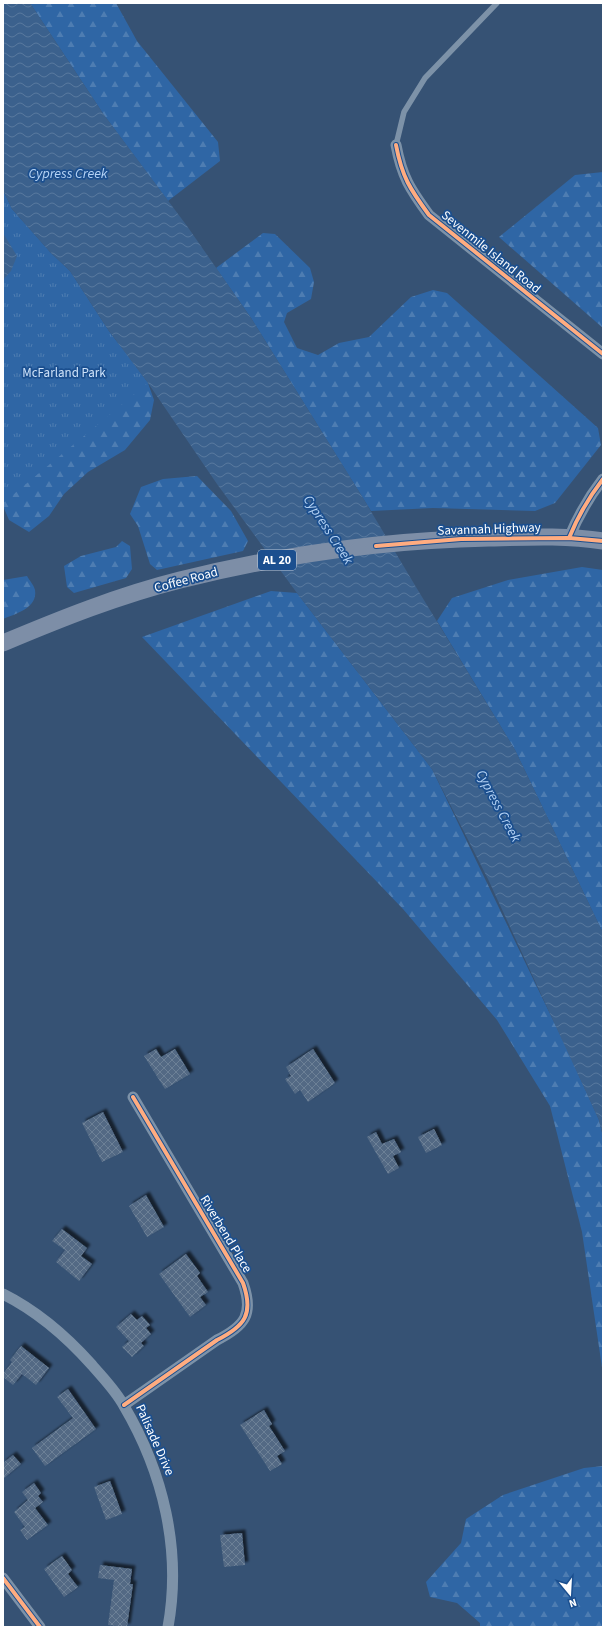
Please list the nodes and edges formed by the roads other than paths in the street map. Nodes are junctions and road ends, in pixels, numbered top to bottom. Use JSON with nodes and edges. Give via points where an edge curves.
{"nodes":[{"id":1,"x":498,"y":3,"type":"edge"},
{"id":2,"x":396,"y":145,"type":"joint"},
{"id":3,"x":603,"y":354,"type":"edge"},
{"id":4,"x":603,"y":479,"type":"edge"},
{"id":5,"x":569,"y":538,"type":"junction"},
{"id":6,"x":603,"y":541,"type":"edge"},
{"id":7,"x":376,"y":546,"type":"joint"},
{"id":8,"x":3,"y":643,"type":"edge"},
{"id":9,"x":133,"y":1097,"type":"dead end"},
{"id":10,"x":3,"y":1294,"type":"edge"},
{"id":11,"x":124,"y":1405,"type":"junction"},
{"id":12,"x":3,"y":1578,"type":"edge"},
{"id":13,"x":40,"y":1627,"type":"edge"},
{"id":14,"x":168,"y":1627,"type":"edge"}],
"edges":[{"from":1,"to":2,"type":"lane","name":"Sevenmile Island Road","via":[[425,78],[404,112]]},
{"from":2,"to":3,"type":"street","name":"Sevenmile Island Road","via":[[400,167],[411,190],[429,215]]},
{"from":4,"to":5,"type":"street","via":[[590,497]]},
{"from":5,"to":6,"type":"main road","name":"Savannah Highway","number":"AL 20"},
{"from":5,"to":7,"type":"main road","name":"Savannah Highway","number":"AL 20","via":[[461,538]]},
{"from":7,"to":8,"type":"main road","name":"Coffee Road","number":"AL 20","via":[[304,554],[179,580],[79,612]]},
{"from":9,"to":11,"type":"street","name":"Riverbend Place","via":[[243,1283],[248,1297],[248,1311],[241,1323],[230,1333]]},
{"from":10,"to":11,"type":"street","name":"Palisade Drive","via":[[30,1309],[74,1345]]},
{"from":11,"to":14,"type":"street","name":"Palisade Drive","via":[[147,1451],[165,1506],[173,1576]]},
{"from":12,"to":13,"type":"street"}]}
